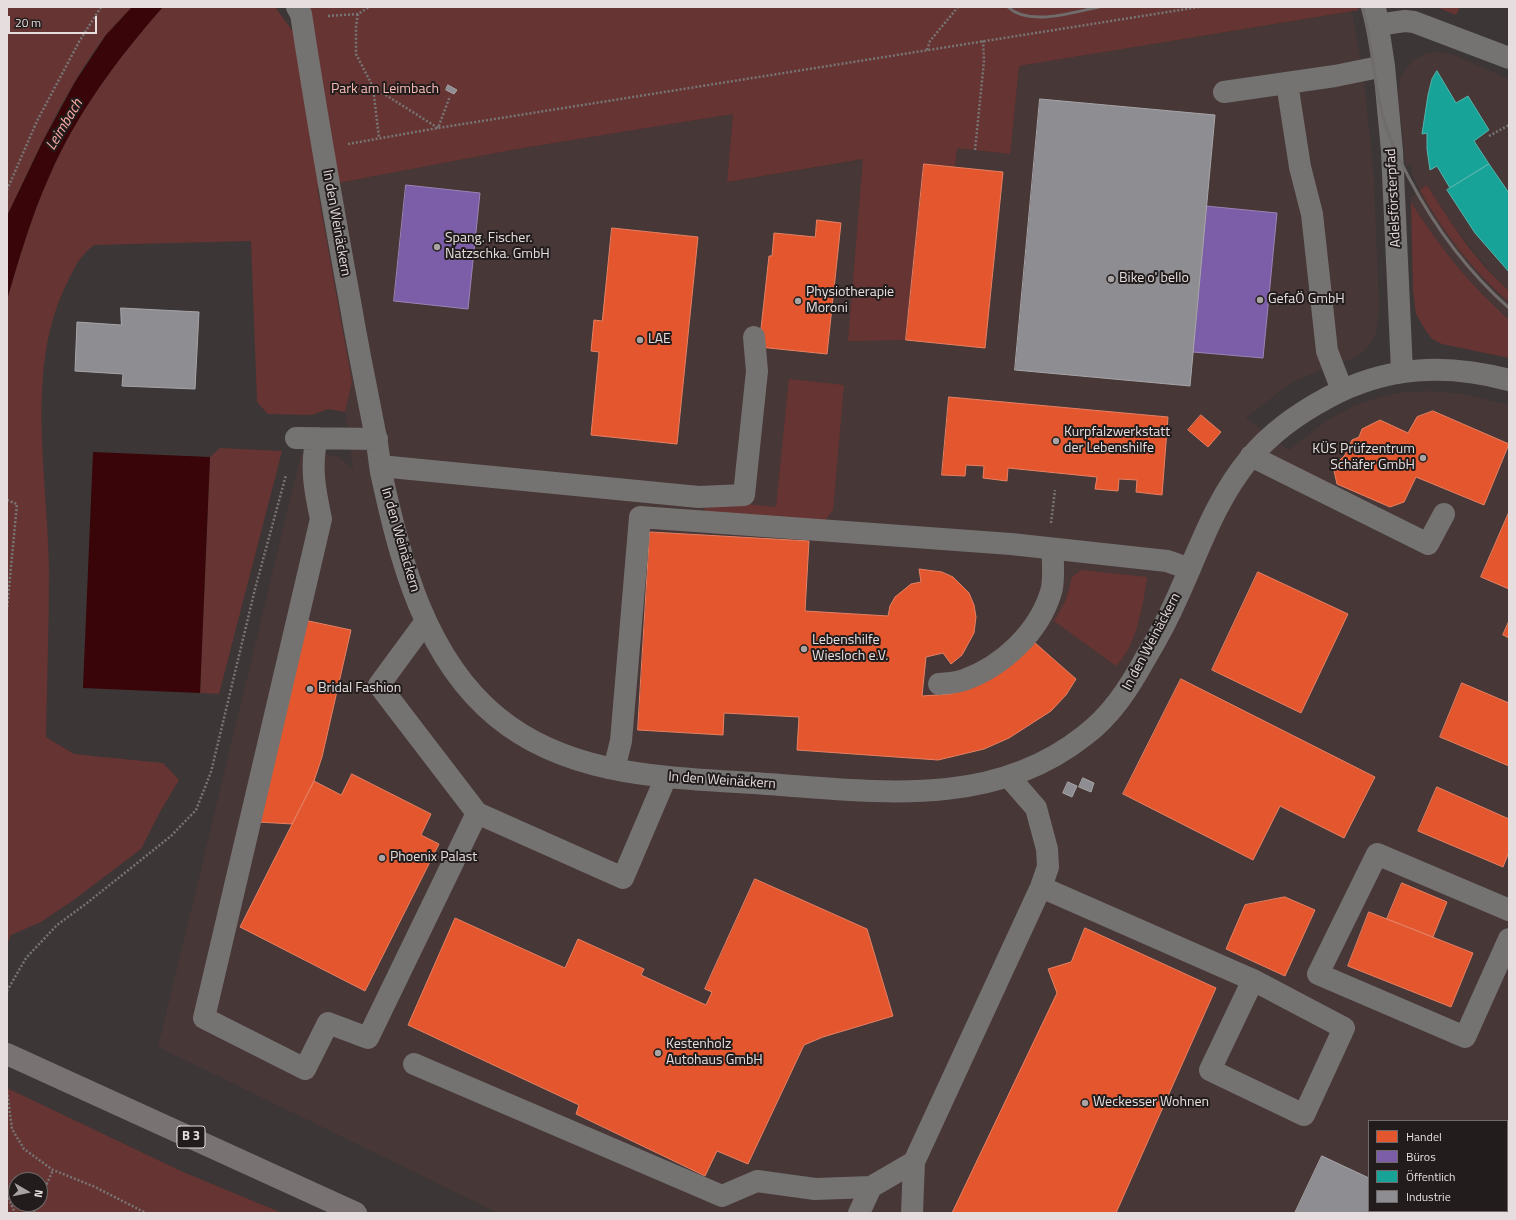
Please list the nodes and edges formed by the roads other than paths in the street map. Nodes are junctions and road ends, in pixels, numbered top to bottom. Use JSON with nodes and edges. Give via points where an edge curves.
{"nodes":[{"id":1,"x":297,"y":7,"type":"edge"},
{"id":2,"x":1376,"y":16,"type":"edge"},
{"id":3,"x":1509,"y":58,"type":"edge"},
{"id":4,"x":1384,"y":66,"type":"junction"},
{"id":5,"x":1288,"y":83,"type":"junction"},
{"id":6,"x":1224,"y":92,"type":"dead end"},
{"id":7,"x":754,"y":338,"type":"dead end"},
{"id":8,"x":1402,"y":371,"type":"junction"},
{"id":9,"x":1509,"y":380,"type":"edge"},
{"id":10,"x":1342,"y":390,"type":"junction"},
{"id":11,"x":377,"y":440,"type":"junction"},
{"id":12,"x":1251,"y":456,"type":"junction"},
{"id":13,"x":380,"y":466,"type":"junction"},
{"id":14,"x":1444,"y":514,"type":"dead end"},
{"id":15,"x":1050,"y":549,"type":"junction"},
{"id":16,"x":1190,"y":569,"type":"junction"},
{"id":17,"x":426,"y":621,"type":"junction"},
{"id":18,"x":939,"y":684,"type":"dead end"},
{"id":19,"x":614,"y":769,"type":"junction"},
{"id":20,"x":666,"y":777,"type":"junction"},
{"id":21,"x":1009,"y":777,"type":"junction"},
{"id":22,"x":477,"y":813,"type":"junction"},
{"id":23,"x":1041,"y":887,"type":"junction"},
{"id":24,"x":1509,"y":910,"type":"edge"},
{"id":25,"x":1509,"y":939,"type":"edge"},
{"id":26,"x":1252,"y":980,"type":"junction"},
{"id":27,"x":7,"y":1054,"type":"edge"},
{"id":28,"x":414,"y":1064,"type":"dead end"},
{"id":29,"x":914,"y":1162,"type":"junction"},
{"id":30,"x":871,"y":1187,"type":"junction"},
{"id":31,"x":356,"y":1213,"type":"edge"},
{"id":32,"x":858,"y":1213,"type":"edge"},
{"id":33,"x":912,"y":1213,"type":"edge"}],
"edges":[{"from":1,"to":11,"type":"street","name":"In den Weinäckern","via":[[301,14],[322,149]]},
{"from":2,"to":3,"type":"street","name":"Adelsförsterpfad","via":[[1414,22]]},
{"from":2,"to":4,"type":"street","name":"Adelsförsterpfad"},
{"from":4,"to":5,"type":"street"},
{"from":4,"to":8,"type":"street","name":"Adelsförsterpfad","via":[[1395,202]]},
{"from":5,"to":6,"type":"street"},
{"from":5,"to":10,"type":"street","via":[[1300,168],[1312,214],[1327,351]]},
{"from":7,"to":13,"type":"street","via":[[756,370],[744,495],[699,497]]},
{"from":8,"to":9,"type":"street","name":"In den Weinäckern","via":[[1462,372]]},
{"from":8,"to":10,"type":"street","name":"In den Weinäckern","via":[[1377,376]]},
{"from":10,"to":12,"type":"street","name":"In den Weinäckern","via":[[1314,405],[1289,423]]},
{"from":11,"to":13,"type":"street","name":"In den Weinäckern"},
{"from":11,"to":22,"type":"street","via":[[306,438],[313,454],[313,480],[321,519],[204,1018],[304,1069],[328,1023],[368,1038]]},
{"from":12,"to":14,"type":"street","via":[[1428,544]]},
{"from":12,"to":16,"type":"street","name":"In den Weinäckern","via":[[1231,483],[1212,516]]},
{"from":13,"to":17,"type":"street","name":"In den Weinäckern","via":[[408,576]]},
{"from":15,"to":16,"type":"street","via":[[1167,561]]},
{"from":15,"to":18,"type":"street","via":[[1052,591],[1038,621],[1017,647],[987,670],[962,681]]},
{"from":15,"to":19,"type":"street","via":[[640,517],[620,742]]},
{"from":16,"to":21,"type":"street","name":"In den Weinäckern","via":[[1138,673],[1104,718],[1088,734],[1064,751]]},
{"from":17,"to":19,"type":"street","name":"In den Weinäckern","via":[[449,665],[498,719],[554,751],[582,762]]},
{"from":17,"to":22,"type":"street","via":[[379,685]]},
{"from":19,"to":20,"type":"street","name":"In den Weinäckern"},
{"from":20,"to":21,"type":"street","name":"In den Weinäckern","via":[[895,791],[951,790]]},
{"from":20,"to":22,"type":"street","via":[[623,878]]},
{"from":21,"to":23,"type":"street","via":[[1036,808],[1047,849],[1048,866]]},
{"from":23,"to":26,"type":"street"},
{"from":23,"to":29,"type":"street"},
{"from":24,"to":25,"type":"street","via":[[1377,854],[1318,974],[1465,1037]]},
{"from":26,"to":26,"type":"street","via":[[1344,1028],[1304,1115],[1210,1070]]},
{"from":27,"to":31,"type":"main road","number":"B 3"},
{"from":28,"to":30,"type":"street","via":[[722,1196],[757,1181],[815,1189]]},
{"from":29,"to":30,"type":"street"},
{"from":29,"to":33,"type":"street"},
{"from":30,"to":32,"type":"street"}]}
